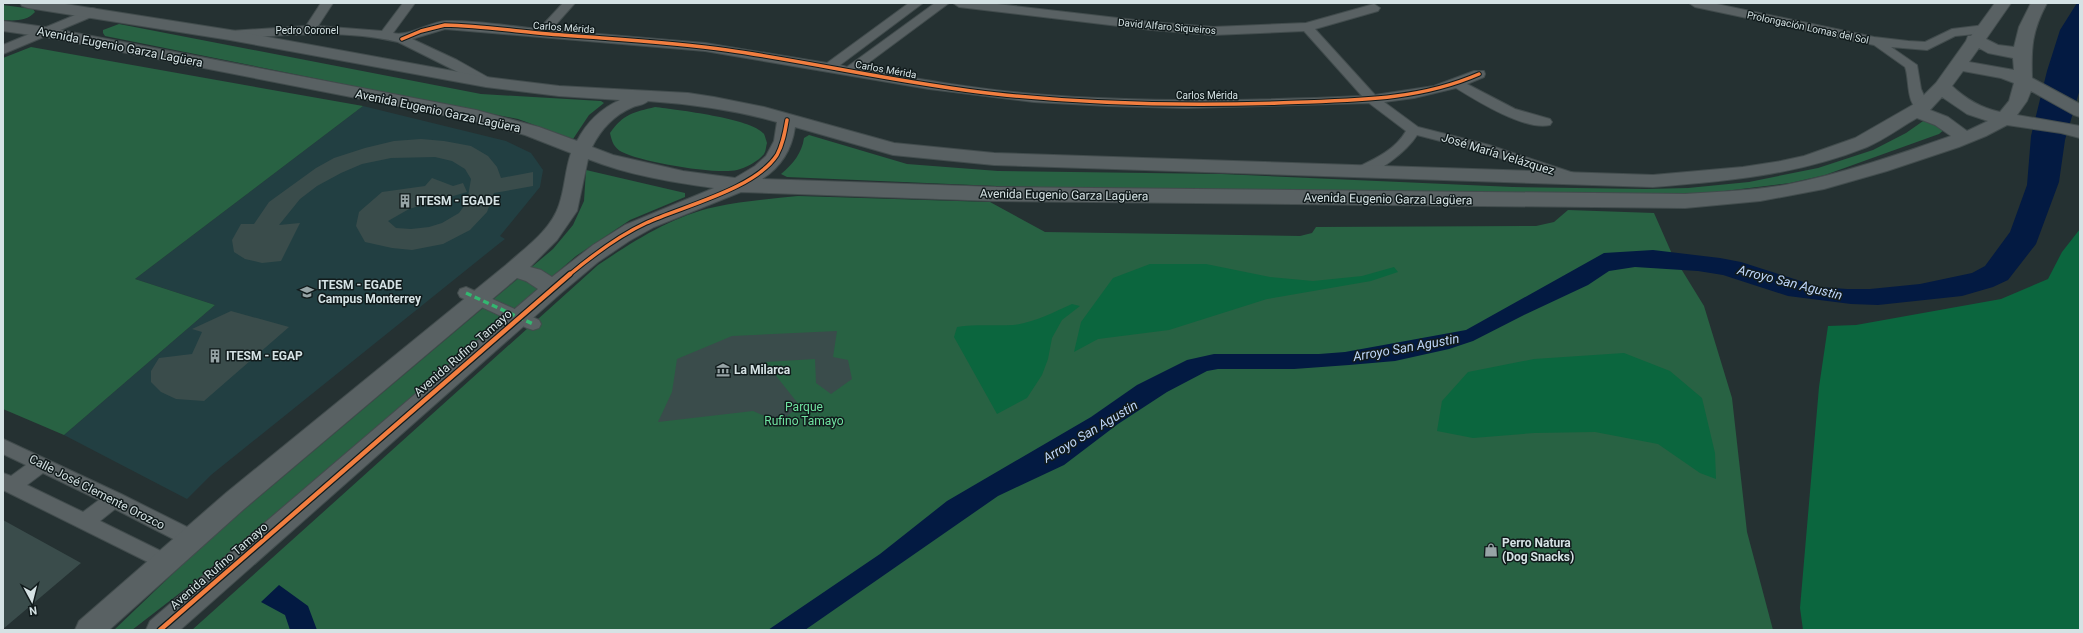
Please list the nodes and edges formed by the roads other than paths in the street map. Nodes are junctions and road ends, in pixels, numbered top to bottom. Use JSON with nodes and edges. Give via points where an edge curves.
{"nodes":[{"id":1,"x":28,"y":3,"type":"edge"},
{"id":2,"x":327,"y":3,"type":"edge"},
{"id":3,"x":409,"y":3,"type":"edge"},
{"id":4,"x":569,"y":3,"type":"edge"},
{"id":5,"x":917,"y":3,"type":"edge"},
{"id":6,"x":943,"y":3,"type":"edge"},
{"id":7,"x":959,"y":3,"type":"edge"},
{"id":8,"x":1695,"y":3,"type":"edge"},
{"id":9,"x":2003,"y":3,"type":"edge"},
{"id":10,"x":2039,"y":3,"type":"edge"},
{"id":11,"x":1374,"y":8,"type":"dead end"},
{"id":12,"x":92,"y":12,"type":"junction"},
{"id":13,"x":3,"y":26,"type":"edge"},
{"id":14,"x":1307,"y":27,"type":"junction"},
{"id":15,"x":310,"y":28,"type":"junction"},
{"id":16,"x":44,"y":32,"type":"junction"},
{"id":17,"x":542,"y":33,"type":"junction"},
{"id":18,"x":1980,"y":34,"type":"junction"},
{"id":19,"x":230,"y":35,"type":"junction"},
{"id":20,"x":385,"y":35,"type":"junction"},
{"id":21,"x":402,"y":39,"type":"junction"},
{"id":22,"x":1874,"y":41,"type":"junction"},
{"id":23,"x":3,"y":50,"type":"edge"},
{"id":24,"x":2022,"y":54,"type":"junction"},
{"id":25,"x":1958,"y":65,"type":"junction"},
{"id":26,"x":830,"y":67,"type":"junction"},
{"id":27,"x":849,"y":71,"type":"junction"},
{"id":28,"x":1479,"y":74,"type":"dead end"},
{"id":29,"x":2025,"y":80,"type":"junction"},
{"id":30,"x":486,"y":82,"type":"junction"},
{"id":31,"x":1459,"y":84,"type":"junction"},
{"id":32,"x":1942,"y":87,"type":"junction"},
{"id":33,"x":651,"y":96,"type":"junction"},
{"id":34,"x":1372,"y":99,"type":"junction"},
{"id":35,"x":1918,"y":109,"type":"junction"},
{"id":36,"x":2080,"y":111,"type":"edge"},
{"id":37,"x":787,"y":120,"type":"junction"},
{"id":38,"x":2004,"y":120,"type":"junction"},
{"id":39,"x":1545,"y":122,"type":"dead end"},
{"id":40,"x":1413,"y":130,"type":"junction"},
{"id":41,"x":2080,"y":132,"type":"edge"},
{"id":42,"x":1964,"y":138,"type":"junction"},
{"id":43,"x":582,"y":151,"type":"junction"},
{"id":44,"x":1361,"y":171,"type":"junction"},
{"id":45,"x":1582,"y":180,"type":"junction"},
{"id":46,"x":736,"y":185,"type":"junction"},
{"id":47,"x":514,"y":270,"type":"junction"},
{"id":48,"x":553,"y":288,"type":"junction"},
{"id":49,"x":472,"y":296,"type":"junction"},
{"id":50,"x":526,"y":321,"type":"junction"},
{"id":51,"x":3,"y":446,"type":"edge"},
{"id":52,"x":42,"y":464,"type":"junction"},
{"id":53,"x":8,"y":483,"type":"edge"},
{"id":54,"x":114,"y":499,"type":"junction"},
{"id":55,"x":86,"y":522,"type":"junction"},
{"id":56,"x":192,"y":539,"type":"junction"},
{"id":57,"x":164,"y":562,"type":"junction"},
{"id":58,"x":89,"y":630,"type":"edge"},
{"id":59,"x":160,"y":630,"type":"edge"}],
"edges":[{"from":1,"to":12,"type":"main road","name":"Avenida Eugenio Garza Lagüera"},
{"from":2,"to":15,"type":"street"},
{"from":3,"to":20,"type":"street"},
{"from":4,"to":17,"type":"street"},
{"from":5,"to":26,"type":"street"},
{"from":6,"to":27,"type":"street"},
{"from":7,"to":14,"type":"street","name":"David Alfaro Siqueiros","via":[[1188,30],[1247,31]]},
{"from":8,"to":22,"type":"street","name":"Prolongación Lomas del Sol"},
{"from":9,"to":18,"type":"main road","name":"Avenida Eugenio Garza Lagüera"},
{"from":10,"to":24,"type":"main road","name":"Avenida Eugenio Garza Lagüera","via":[[2027,27]]},
{"from":11,"to":14,"type":"street","name":"David Alfaro Siqueiros"},
{"from":12,"to":16,"type":"street"},
{"from":12,"to":19,"type":"main road","name":"Avenida Eugenio Garza Lagüera"},
{"from":13,"to":16,"type":"main road","name":"Avenida Eugenio Garza Lagüera"},
{"from":14,"to":34,"type":"street","name":"José María Velázquez"},
{"from":15,"to":19,"type":"street","name":"Pedro Coronel"},
{"from":15,"to":20,"type":"street","name":"Pedro Coronel"},
{"from":16,"to":23,"type":"street"},
{"from":16,"to":43,"type":"main road","name":"Avenida Eugenio Garza Lagüera","via":[[482,118],[532,131]]},
{"from":17,"to":21,"type":"street","name":"Carlos Mérida","via":[[445,25]]},
{"from":17,"to":26,"type":"street","name":"Carlos Mérida","via":[[698,46]]},
{"from":18,"to":22,"type":"street","name":"Prolongación Lomas del Sol","via":[[1952,33],[1922,46]]},
{"from":18,"to":24,"type":"main road","via":[[1994,50]]},
{"from":18,"to":25,"type":"main road","name":"Avenida Eugenio Garza Lagüera"},
{"from":19,"to":30,"type":"main road","name":"Avenida Eugenio Garza Lagüera"},
{"from":20,"to":21,"type":"street","name":"Pedro Coronel"},
{"from":21,"to":30,"type":"street","name":"Pedro Coronel"},
{"from":22,"to":35,"type":"street","name":"Prolongación Lomas del Sol","via":[[1898,54],[1911,65]]},
{"from":24,"to":29,"type":"main road","name":"Avenida Eugenio Garza Lagüera"},
{"from":25,"to":29,"type":"main road"},
{"from":25,"to":32,"type":"main road","name":"Avenida Eugenio Garza Lagüera"},
{"from":26,"to":27,"type":"street","name":"Carlos Mérida"},
{"from":27,"to":34,"type":"street","name":"Carlos Mérida","via":[[994,94],[1093,101],[1222,104]]},
{"from":28,"to":31,"type":"street","name":"Carlos Mérida"},
{"from":29,"to":36,"type":"main road"},
{"from":29,"to":38,"type":"main road","name":"Avenida Eugenio Garza Lagüera","via":[[2018,101]]},
{"from":30,"to":33,"type":"main road","name":"Avenida Eugenio Garza Lagüera","via":[[558,91]]},
{"from":31,"to":34,"type":"street","name":"Carlos Mérida","via":[[1422,94]]},
{"from":31,"to":39,"type":"street","via":[[1502,110]]},
{"from":32,"to":35,"type":"main road","name":"Avenida Eugenio Garza Lagüera"},
{"from":32,"to":38,"type":"main road","via":[[1969,109]]},
{"from":33,"to":37,"type":"main road","name":"Avenida Eugenio Garza Lagüera","via":[[714,102]]},
{"from":33,"to":43,"type":"main road","via":[[632,101],[606,114],[590,133]]},
{"from":34,"to":40,"type":"street","name":"José María Velázquez"},
{"from":35,"to":42,"type":"main road","via":[[1954,128]]},
{"from":35,"to":45,"type":"main road","name":"Avenida Eugenio Garza Lagüera","via":[[1862,142],[1837,152],[1781,167],[1653,181]]},
{"from":37,"to":44,"type":"main road","name":"Avenida Eugenio Garza Lagüera","via":[[893,149],[941,155]]},
{"from":37,"to":46,"type":"main road","name":"Avenida Rufino Tamayo","via":[[784,139],[773,160],[761,171]]},
{"from":38,"to":41,"type":"main road"},
{"from":38,"to":42,"type":"main road","name":"Avenida Eugenio Garza Lagüera"},
{"from":40,"to":44,"type":"street","via":[[1398,152]]},
{"from":40,"to":45,"type":"street","name":"José María Velázquez","via":[[1484,148]]},
{"from":42,"to":46,"type":"main road","name":"Avenida Eugenio Garza Lagüera","via":[[1821,184],[1733,198],[1686,201],[996,194]]},
{"from":43,"to":46,"type":"main road","name":"Avenida Eugenio Garza Lagüera","via":[[644,169]]},
{"from":43,"to":47,"type":"main road","via":[[575,173],[573,194],[562,220],[539,247]]},
{"from":44,"to":45,"type":"main road","name":"Avenida Eugenio Garza Lagüera"},
{"from":46,"to":48,"type":"main road","name":"Avenida Rufino Tamayo","via":[[632,229]]},
{"from":47,"to":48,"type":"main road","via":[[533,275]]},
{"from":47,"to":49,"type":"main road"},
{"from":48,"to":50,"type":"main road","name":"Avenida Rufino Tamayo"},
{"from":49,"to":50,"type":"street"},
{"from":49,"to":56,"type":"main road"},
{"from":50,"to":59,"type":"main road","name":"Avenida Rufino Tamayo"},
{"from":51,"to":52,"type":"street","name":"Calle José Clemente Orozco"},
{"from":52,"to":53,"type":"street"},
{"from":52,"to":54,"type":"street","name":"Calle José Clemente Orozco"},
{"from":53,"to":55,"type":"street"},
{"from":54,"to":55,"type":"street"},
{"from":54,"to":56,"type":"street","name":"Calle José Clemente Orozco"},
{"from":55,"to":57,"type":"street"},
{"from":56,"to":57,"type":"main road"},
{"from":57,"to":58,"type":"main road"}]}
